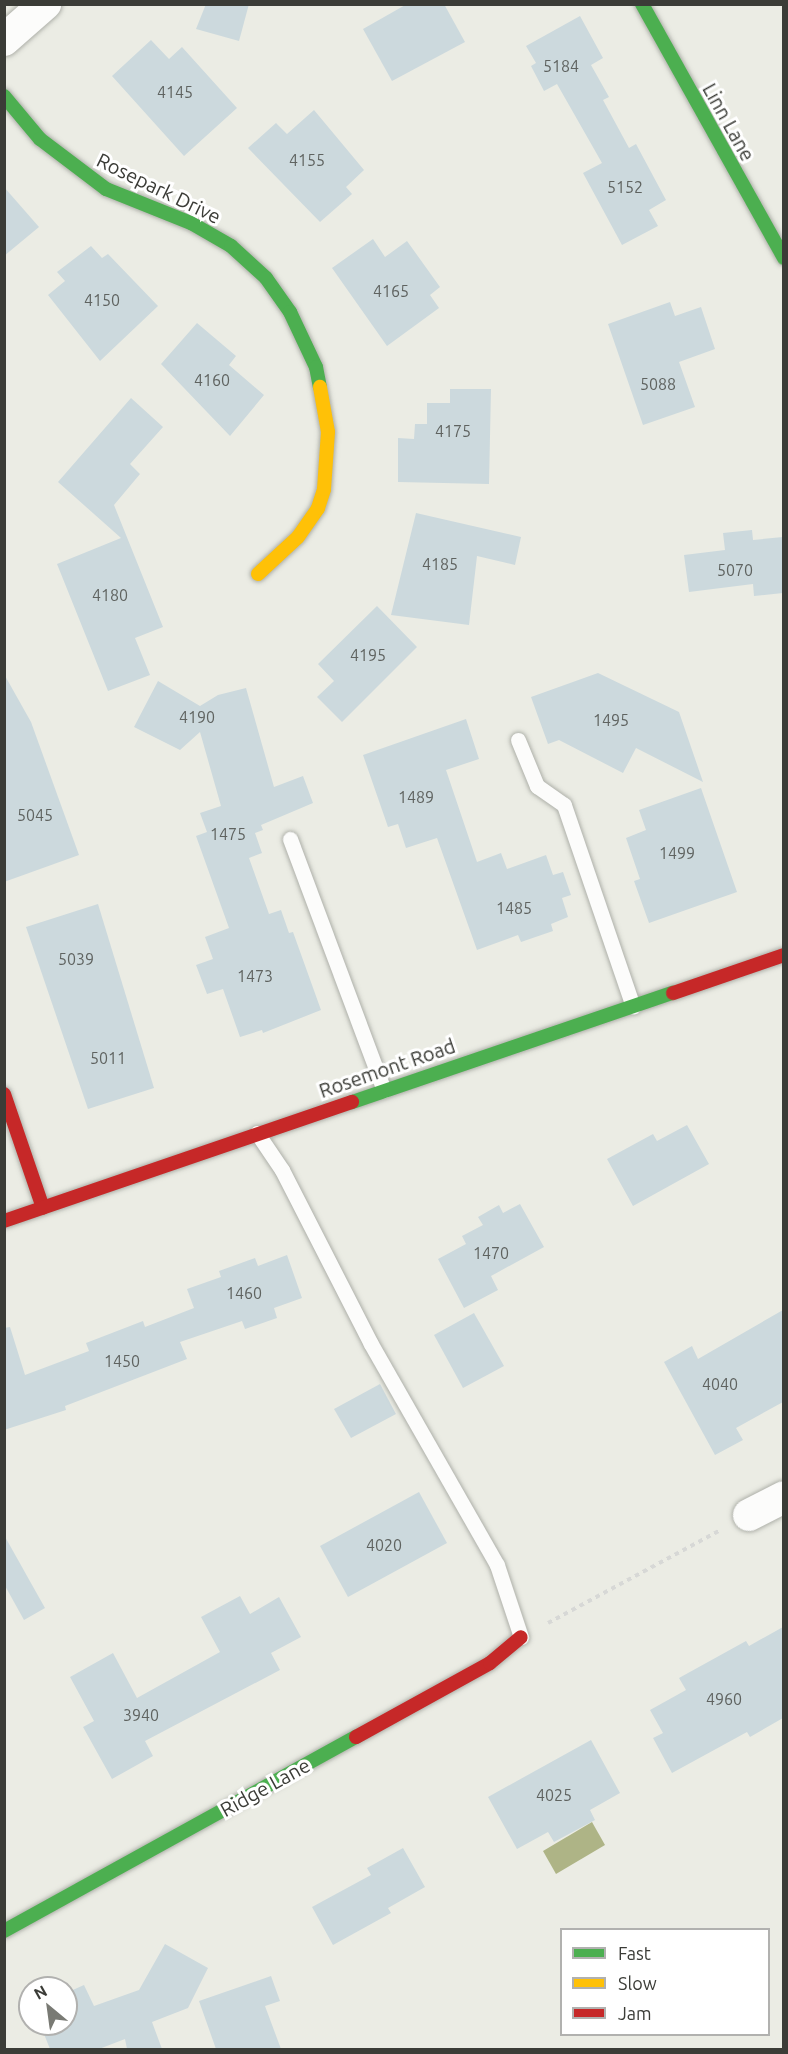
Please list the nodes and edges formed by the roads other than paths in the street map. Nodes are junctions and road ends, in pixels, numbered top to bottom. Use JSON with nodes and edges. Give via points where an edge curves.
{"nodes":[{"id":1,"x":45,"y":4,"type":"edge"},
{"id":2,"x":642,"y":4,"type":"edge"},
{"id":3,"x":4,"y":40,"type":"edge"},
{"id":4,"x":4,"y":96,"type":"edge"},
{"id":5,"x":783,"y":258,"type":"edge"},
{"id":6,"x":258,"y":574,"type":"dead end"},
{"id":7,"x":518,"y":740,"type":"dead end"},
{"id":8,"x":290,"y":840,"type":"dead end"},
{"id":9,"x":783,"y":955,"type":"edge"},
{"id":10,"x":633,"y":1006,"type":"junction"},
{"id":11,"x":384,"y":1090,"type":"junction"},
{"id":12,"x":4,"y":1094,"type":"edge"},
{"id":13,"x":257,"y":1133,"type":"junction"},
{"id":14,"x":43,"y":1208,"type":"junction"},
{"id":15,"x":4,"y":1221,"type":"edge"},
{"id":16,"x":783,"y":1497,"type":"edge"},
{"id":17,"x":749,"y":1515,"type":"road end"},
{"id":18,"x":521,"y":1637,"type":"joint"},
{"id":19,"x":4,"y":1931,"type":"edge"}],
"edges":[{"from":1,"to":3,"type":"street"},
{"from":2,"to":5,"type":"street","name":"Linn Lane"},
{"from":4,"to":6,"type":"street","name":"Rosepark Drive","via":[[40,139],[106,189],[191,223],[231,246],[266,278],[290,312],[316,367],[328,432],[324,489],[318,508],[298,537]]},
{"from":7,"to":10,"type":"lane","via":[[537,786],[564,805]]},
{"from":8,"to":11,"type":"lane"},
{"from":9,"to":10,"type":"street","name":"Rosemont Road"},
{"from":10,"to":11,"type":"street","name":"Rosemont Road"},
{"from":11,"to":13,"type":"street","name":"Rosemont Road"},
{"from":12,"to":14,"type":"street"},
{"from":13,"to":14,"type":"street","name":"Rosemont Road"},
{"from":13,"to":18,"type":"lane","via":[[282,1170],[371,1344],[497,1565]]},
{"from":14,"to":15,"type":"street","name":"Rosemont Road"},
{"from":16,"to":17,"type":"street"},
{"from":18,"to":19,"type":"street","name":"Ridge Lane","via":[[490,1663]]}]}
